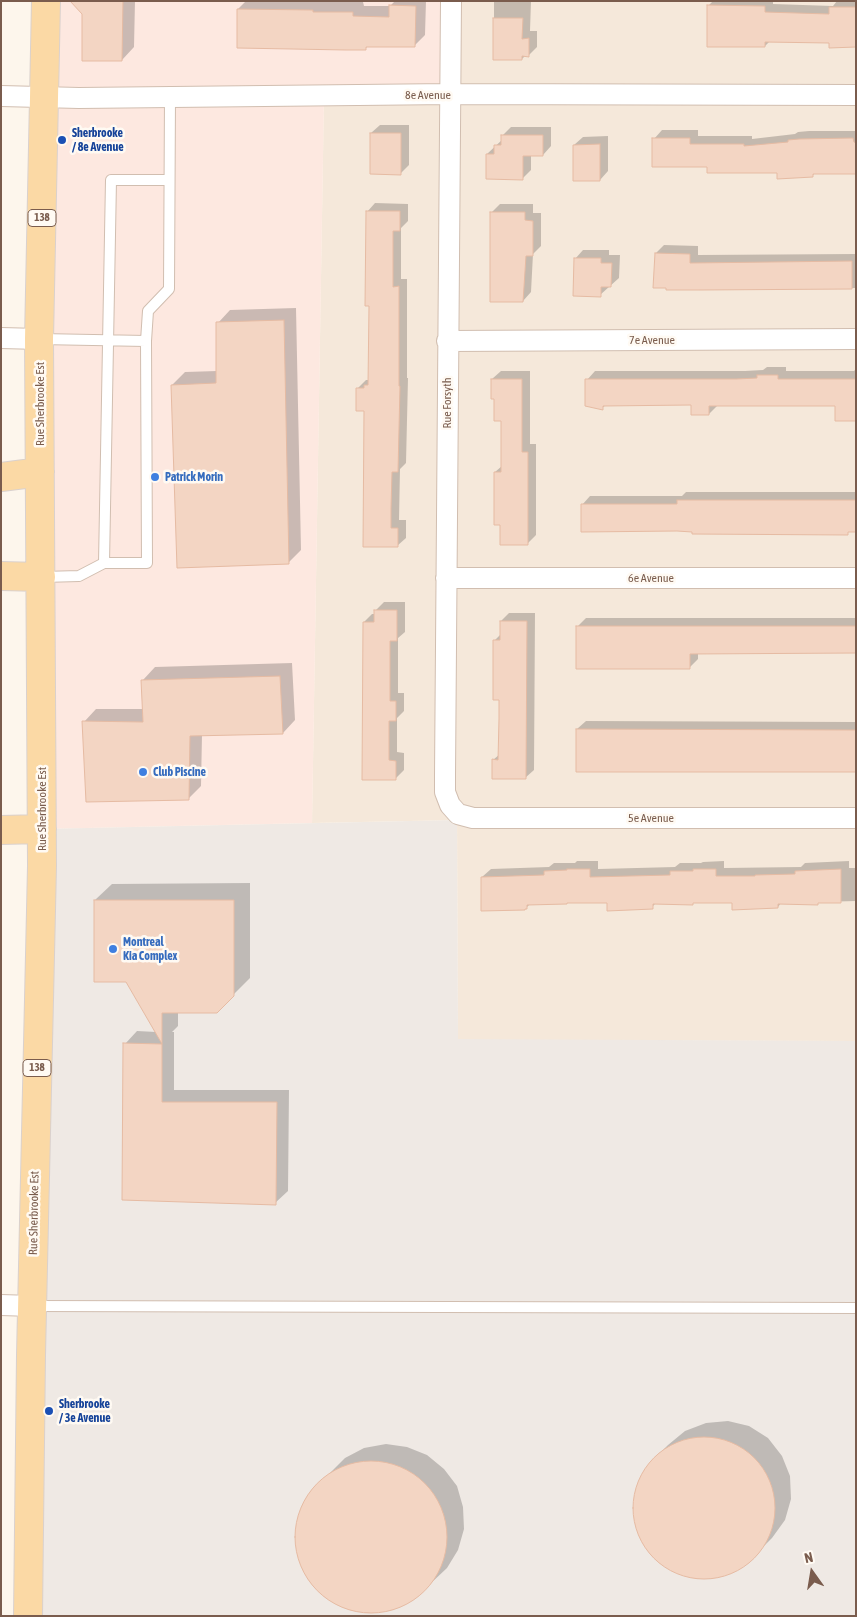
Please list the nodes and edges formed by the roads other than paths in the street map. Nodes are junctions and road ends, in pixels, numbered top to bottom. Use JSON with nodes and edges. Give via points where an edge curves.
{"nodes":[{"id":1,"x":46,"y":1,"type":"edge"},
{"id":2,"x":451,"y":1,"type":"edge"},
{"id":3,"x":450,"y":94,"type":"junction"},
{"id":4,"x":856,"y":95,"type":"edge"},
{"id":5,"x":1,"y":96,"type":"edge"},
{"id":6,"x":44,"y":97,"type":"junction"},
{"id":7,"x":170,"y":97,"type":"junction"},
{"id":8,"x":169,"y":180,"type":"junction"},
{"id":9,"x":1,"y":338,"type":"edge"},
{"id":10,"x":39,"y":339,"type":"junction"},
{"id":11,"x":856,"y":339,"type":"edge"},
{"id":12,"x":146,"y":340,"type":"junction"},
{"id":13,"x":107,"y":341,"type":"junction"},
{"id":14,"x":448,"y":341,"type":"junction"},
{"id":15,"x":40,"y":472,"type":"junction"},
{"id":16,"x":1,"y":477,"type":"edge"},
{"id":17,"x":104,"y":563,"type":"junction"},
{"id":18,"x":1,"y":576,"type":"edge"},
{"id":19,"x":41,"y":577,"type":"junction"},
{"id":20,"x":446,"y":578,"type":"junction"},
{"id":21,"x":856,"y":578,"type":"edge"},
{"id":22,"x":450,"y":805,"type":"joint"},
{"id":23,"x":856,"y":818,"type":"edge"},
{"id":24,"x":1,"y":830,"type":"edge"},
{"id":25,"x":42,"y":830,"type":"junction"},
{"id":26,"x":1,"y":1305,"type":"edge"},
{"id":27,"x":32,"y":1306,"type":"junction"},
{"id":28,"x":856,"y":1308,"type":"edge"},
{"id":29,"x":28,"y":1616,"type":"edge"}],
"edges":[{"from":1,"to":6,"type":"main road","name":"Rue Sherbrooke Est","number":"138"},
{"from":2,"to":3,"type":"street","name":"Rue Forsyth"},
{"from":3,"to":4,"type":"street","name":"8e Avenue"},
{"from":3,"to":7,"type":"street","name":"8e Avenue"},
{"from":3,"to":14,"type":"street","name":"Rue Forsyth"},
{"from":5,"to":6,"type":"street","name":"8e Avenue"},
{"from":6,"to":7,"type":"street","name":"8e Avenue"},
{"from":6,"to":10,"type":"main road","name":"Rue Sherbrooke Est","number":"138"},
{"from":7,"to":8,"type":"lane"},
{"from":8,"to":12,"type":"lane","via":[[169,289],[148,311]]},
{"from":8,"to":13,"type":"lane","via":[[111,180]]},
{"from":9,"to":10,"type":"street"},
{"from":10,"to":13,"type":"lane"},
{"from":10,"to":15,"type":"main road","name":"Rue Sherbrooke Est","number":"138"},
{"from":11,"to":14,"type":"street","name":"7e Avenue"},
{"from":12,"to":13,"type":"lane"},
{"from":12,"to":17,"type":"lane","via":[[146,562]]},
{"from":13,"to":17,"type":"lane"},
{"from":14,"to":20,"type":"street","name":"Rue Forsyth"},
{"from":15,"to":16,"type":"main road"},
{"from":15,"to":19,"type":"main road","name":"Rue Sherbrooke Est","number":"138"},
{"from":17,"to":19,"type":"lane","via":[[79,576]]},
{"from":18,"to":19,"type":"main road"},
{"from":19,"to":25,"type":"main road","name":"Rue Sherbrooke Est","number":"138"},
{"from":20,"to":21,"type":"street","name":"6e Avenue"},
{"from":20,"to":22,"type":"street","name":"Rue Forsyth","via":[[446,792]]},
{"from":22,"to":23,"type":"street","name":"5e Avenue","via":[[458,814],[473,818]]},
{"from":24,"to":25,"type":"main road"},
{"from":25,"to":27,"type":"main road","name":"Rue Sherbrooke Est","number":"138"},
{"from":26,"to":27,"type":"street"},
{"from":27,"to":28,"type":"lane"},
{"from":27,"to":29,"type":"main road","name":"Rue Sherbrooke Est","number":"138"}]}
